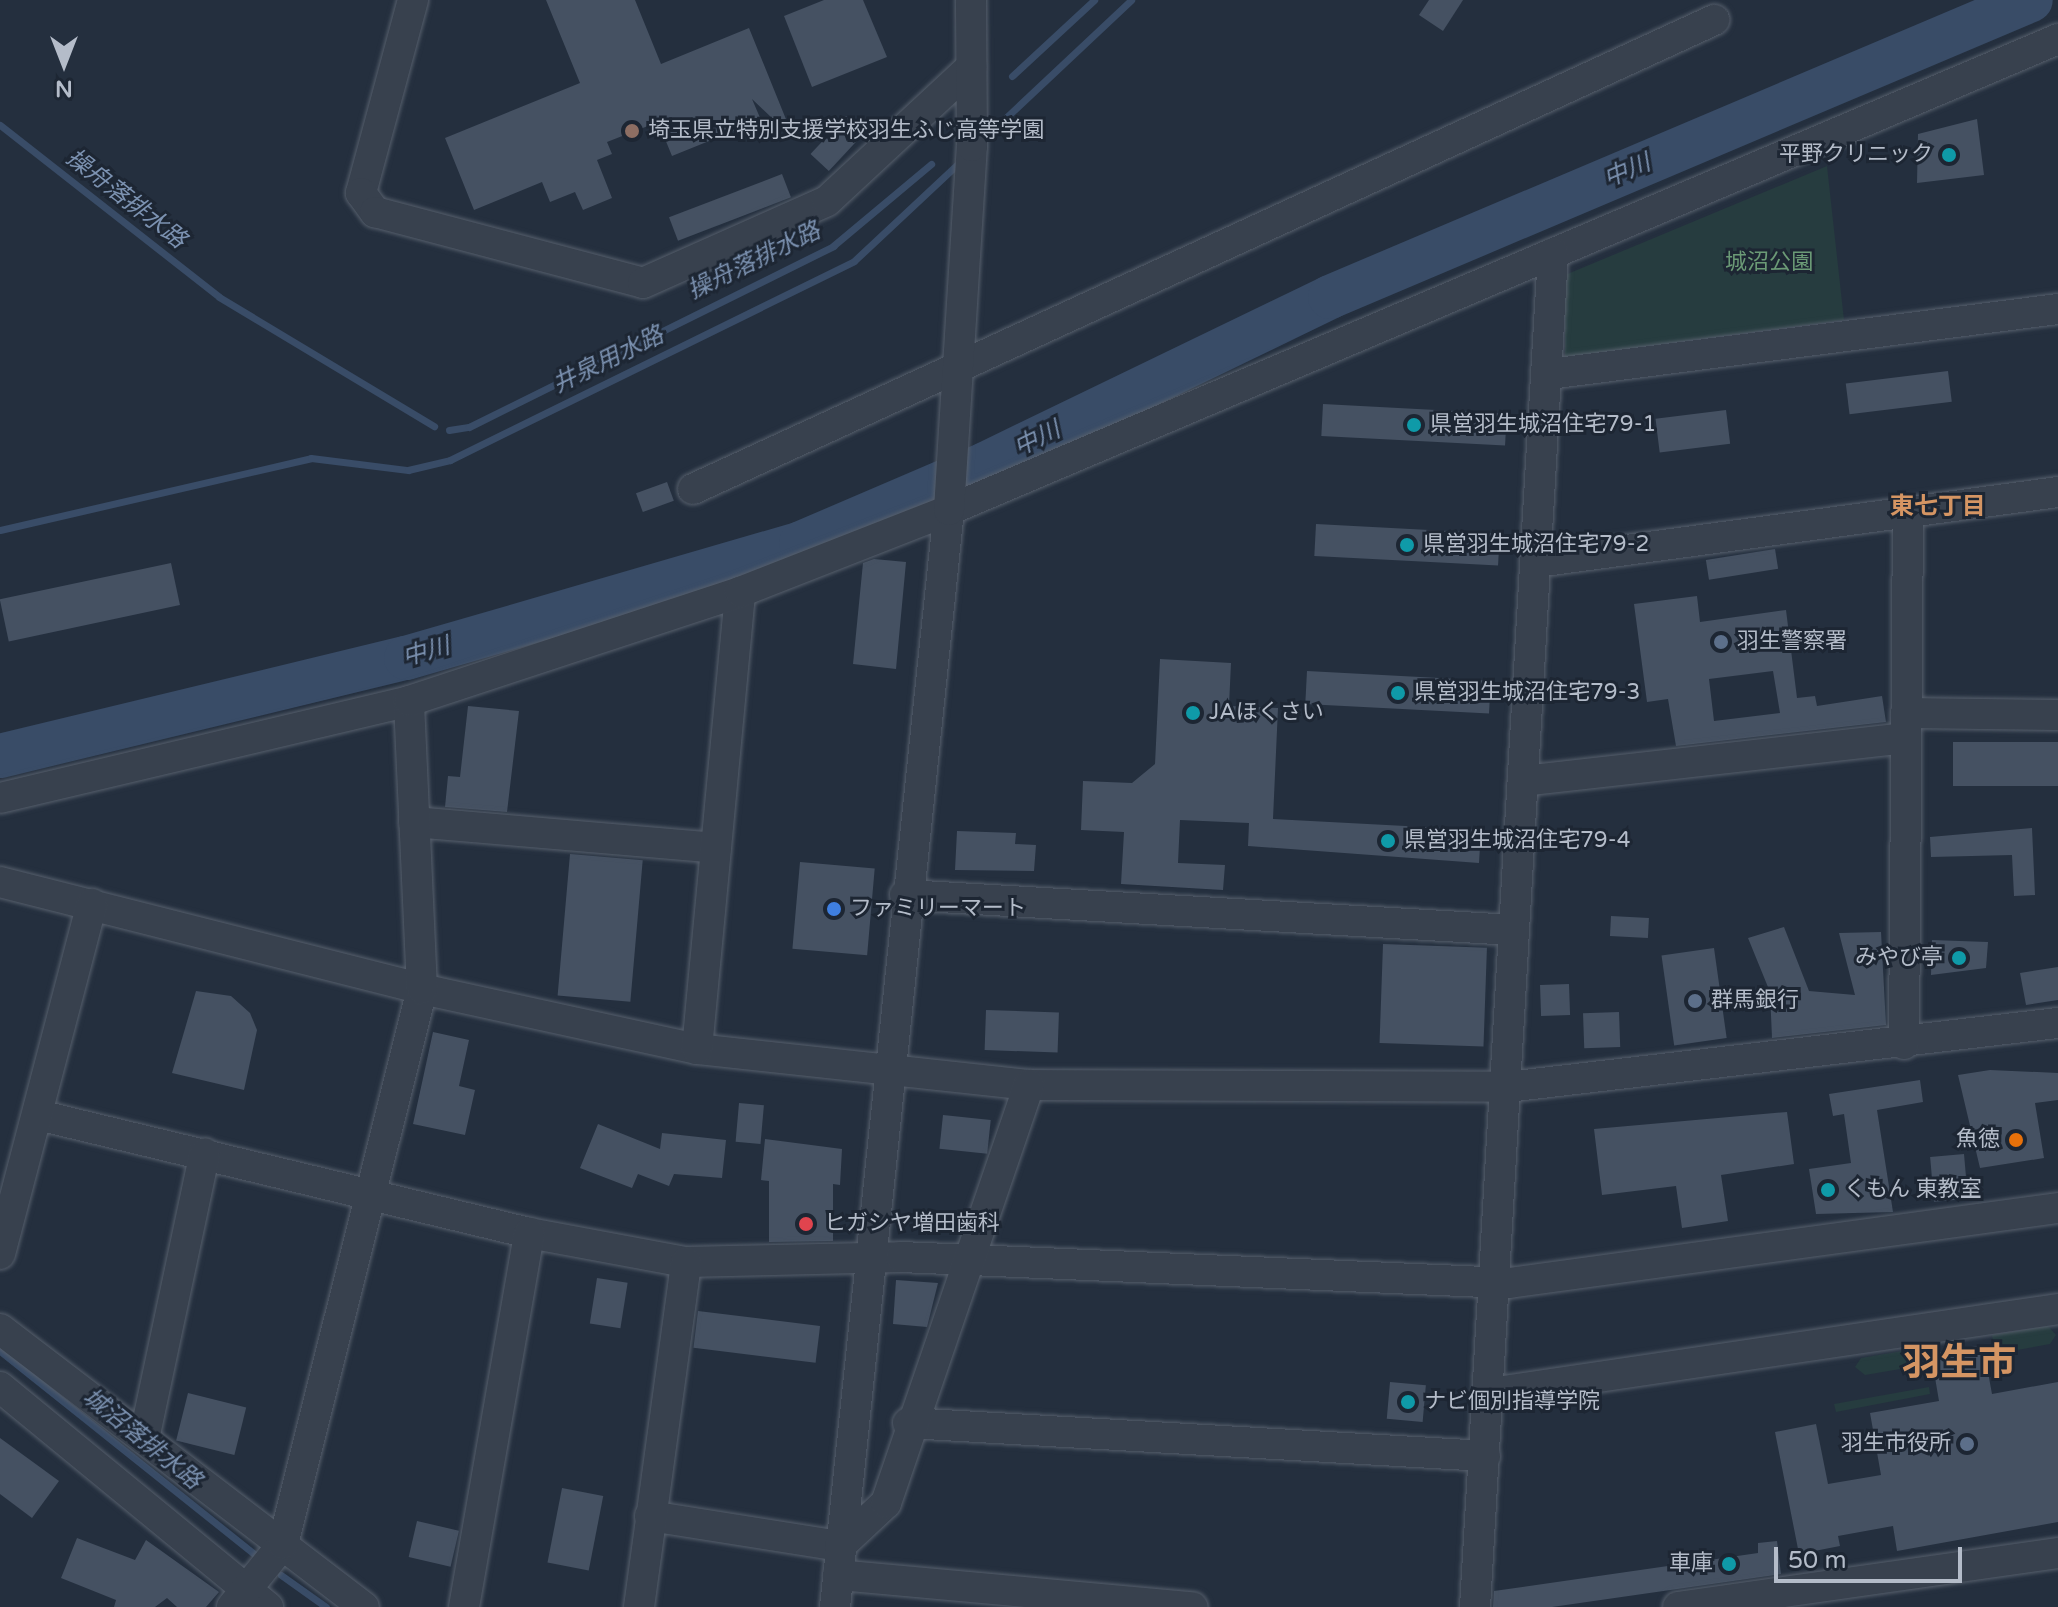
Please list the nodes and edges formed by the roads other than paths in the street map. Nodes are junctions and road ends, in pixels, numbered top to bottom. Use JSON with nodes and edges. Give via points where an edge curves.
{"nodes":[{"id":1,"x":413,"y":0,"type":"edge"},
{"id":2,"x":971,"y":0,"type":"edge"},
{"id":3,"x":1714,"y":20,"type":"dead end"},
{"id":4,"x":2058,"y":39,"type":"edge"},
{"id":5,"x":971,"y":67,"type":"junction"},
{"id":6,"x":1553,"y":253,"type":"junction"},
{"id":7,"x":2058,"y":309,"type":"edge"},
{"id":8,"x":957,"y":367,"type":"junction"},
{"id":9,"x":1549,"y":374,"type":"junction"},
{"id":10,"x":693,"y":489,"type":"dead end"},
{"id":11,"x":2058,"y":492,"type":"edge"},
{"id":12,"x":949,"y":510,"type":"junction"},
{"id":13,"x":1908,"y":514,"type":"junction"},
{"id":14,"x":1537,"y":562,"type":"junction"},
{"id":15,"x":740,"y":592,"type":"junction"},
{"id":16,"x":409,"y":701,"type":"junction"},
{"id":17,"x":2058,"y":715,"type":"edge"},
{"id":18,"x":1906,"y":726,"type":"junction"},
{"id":19,"x":1523,"y":781,"type":"junction"},
{"id":20,"x":0,"y":798,"type":"edge"},
{"id":21,"x":414,"y":822,"type":"junction"},
{"id":22,"x":716,"y":848,"type":"junction"},
{"id":23,"x":0,"y":882,"type":"edge"},
{"id":24,"x":905,"y":895,"type":"junction"},
{"id":25,"x":92,"y":904,"type":"junction"},
{"id":26,"x":1513,"y":930,"type":"junction"},
{"id":27,"x":422,"y":989,"type":"junction"},
{"id":28,"x":2058,"y":1023,"type":"edge"},
{"id":29,"x":1904,"y":1044,"type":"junction"},
{"id":30,"x":697,"y":1049,"type":"junction"},
{"id":31,"x":887,"y":1072,"type":"junction"},
{"id":32,"x":1029,"y":1085,"type":"junction"},
{"id":33,"x":1507,"y":1087,"type":"junction"},
{"id":34,"x":38,"y":1115,"type":"junction"},
{"id":35,"x":205,"y":1153,"type":"junction"},
{"id":36,"x":371,"y":1191,"type":"junction"},
{"id":37,"x":2058,"y":1208,"type":"edge"},
{"id":38,"x":529,"y":1233,"type":"junction"},
{"id":39,"x":0,"y":1254,"type":"edge"},
{"id":40,"x":966,"y":1260,"type":"junction"},
{"id":41,"x":866,"y":1261,"type":"junction"},
{"id":42,"x":686,"y":1262,"type":"junction"},
{"id":43,"x":1496,"y":1283,"type":"junction"},
{"id":44,"x":2058,"y":1309,"type":"edge"},
{"id":45,"x":0,"y":1329,"type":"edge"},
{"id":46,"x":0,"y":1387,"type":"edge"},
{"id":47,"x":1490,"y":1393,"type":"junction"},
{"id":48,"x":908,"y":1423,"type":"junction"},
{"id":49,"x":144,"y":1439,"type":"junction"},
{"id":50,"x":1485,"y":1456,"type":"junction"},
{"id":51,"x":650,"y":1516,"type":"junction"},
{"id":52,"x":283,"y":1544,"type":"junction"},
{"id":53,"x":2058,"y":1553,"type":"edge"},
{"id":54,"x":839,"y":1561,"type":"junction"},
{"id":55,"x":1763,"y":1601,"type":"edge"},
{"id":56,"x":249,"y":1604,"type":"edge"},
{"id":57,"x":364,"y":1607,"type":"edge"},
{"id":58,"x":464,"y":1607,"type":"edge"},
{"id":59,"x":639,"y":1607,"type":"edge"},
{"id":60,"x":835,"y":1607,"type":"edge"},
{"id":61,"x":1193,"y":1607,"type":"edge"},
{"id":62,"x":1475,"y":1607,"type":"edge"},
{"id":63,"x":1678,"y":1607,"type":"edge"}],
"edges":[{"from":1,"to":5,"type":"street","via":[[361,193],[375,212],[643,283],[827,201]]},
{"from":2,"to":5,"type":"street"},
{"from":3,"to":8,"type":"street"},
{"from":4,"to":6,"type":"street"},
{"from":5,"to":8,"type":"street"},
{"from":6,"to":9,"type":"street"},
{"from":6,"to":12,"type":"street"},
{"from":7,"to":9,"type":"street"},
{"from":8,"to":10,"type":"street"},
{"from":8,"to":12,"type":"street"},
{"from":9,"to":14,"type":"street"},
{"from":11,"to":13,"type":"street"},
{"from":12,"to":15,"type":"street"},
{"from":12,"to":24,"type":"street"},
{"from":13,"to":14,"type":"street"},
{"from":13,"to":18,"type":"street"},
{"from":14,"to":19,"type":"street"},
{"from":15,"to":16,"type":"street"},
{"from":15,"to":22,"type":"street"},
{"from":16,"to":20,"type":"street"},
{"from":16,"to":21,"type":"street"},
{"from":17,"to":18,"type":"street"},
{"from":18,"to":19,"type":"street"},
{"from":18,"to":29,"type":"street"},
{"from":19,"to":26,"type":"street"},
{"from":21,"to":22,"type":"street"},
{"from":21,"to":27,"type":"street"},
{"from":22,"to":30,"type":"street"},
{"from":23,"to":25,"type":"street"},
{"from":24,"to":26,"type":"street"},
{"from":24,"to":31,"type":"street"},
{"from":25,"to":27,"type":"street"},
{"from":25,"to":34,"type":"street"},
{"from":26,"to":33,"type":"street"},
{"from":27,"to":30,"type":"street"},
{"from":27,"to":36,"type":"street"},
{"from":28,"to":29,"type":"street"},
{"from":29,"to":33,"type":"street"},
{"from":30,"to":31,"type":"street"},
{"from":31,"to":32,"type":"street"},
{"from":31,"to":41,"type":"street"},
{"from":32,"to":33,"type":"street"},
{"from":32,"to":40,"type":"street"},
{"from":33,"to":43,"type":"street"},
{"from":34,"to":35,"type":"street"},
{"from":34,"to":39,"type":"street"},
{"from":35,"to":36,"type":"street"},
{"from":35,"to":49,"type":"street"},
{"from":36,"to":38,"type":"street"},
{"from":36,"to":52,"type":"street"},
{"from":37,"to":43,"type":"street"},
{"from":38,"to":42,"type":"street"},
{"from":38,"to":58,"type":"street"},
{"from":40,"to":41,"type":"street"},
{"from":40,"to":43,"type":"street"},
{"from":40,"to":48,"type":"street"},
{"from":41,"to":42,"type":"street"},
{"from":41,"to":54,"type":"street"},
{"from":42,"to":51,"type":"street"},
{"from":43,"to":47,"type":"street"},
{"from":44,"to":47,"type":"street"},
{"from":45,"to":49,"type":"street"},
{"from":46,"to":56,"type":"street"},
{"from":47,"to":50,"type":"street"},
{"from":48,"to":50,"type":"street"},
{"from":48,"to":54,"type":"street","via":[[886,1503]]},
{"from":49,"to":52,"type":"street"},
{"from":50,"to":62,"type":"street"},
{"from":51,"to":54,"type":"street"},
{"from":51,"to":59,"type":"street"},
{"from":52,"to":56,"type":"street"},
{"from":52,"to":57,"type":"street"},
{"from":53,"to":55,"type":"street"},
{"from":54,"to":60,"type":"street"},
{"from":54,"to":61,"type":"street"},
{"from":55,"to":63,"type":"street"}]}
